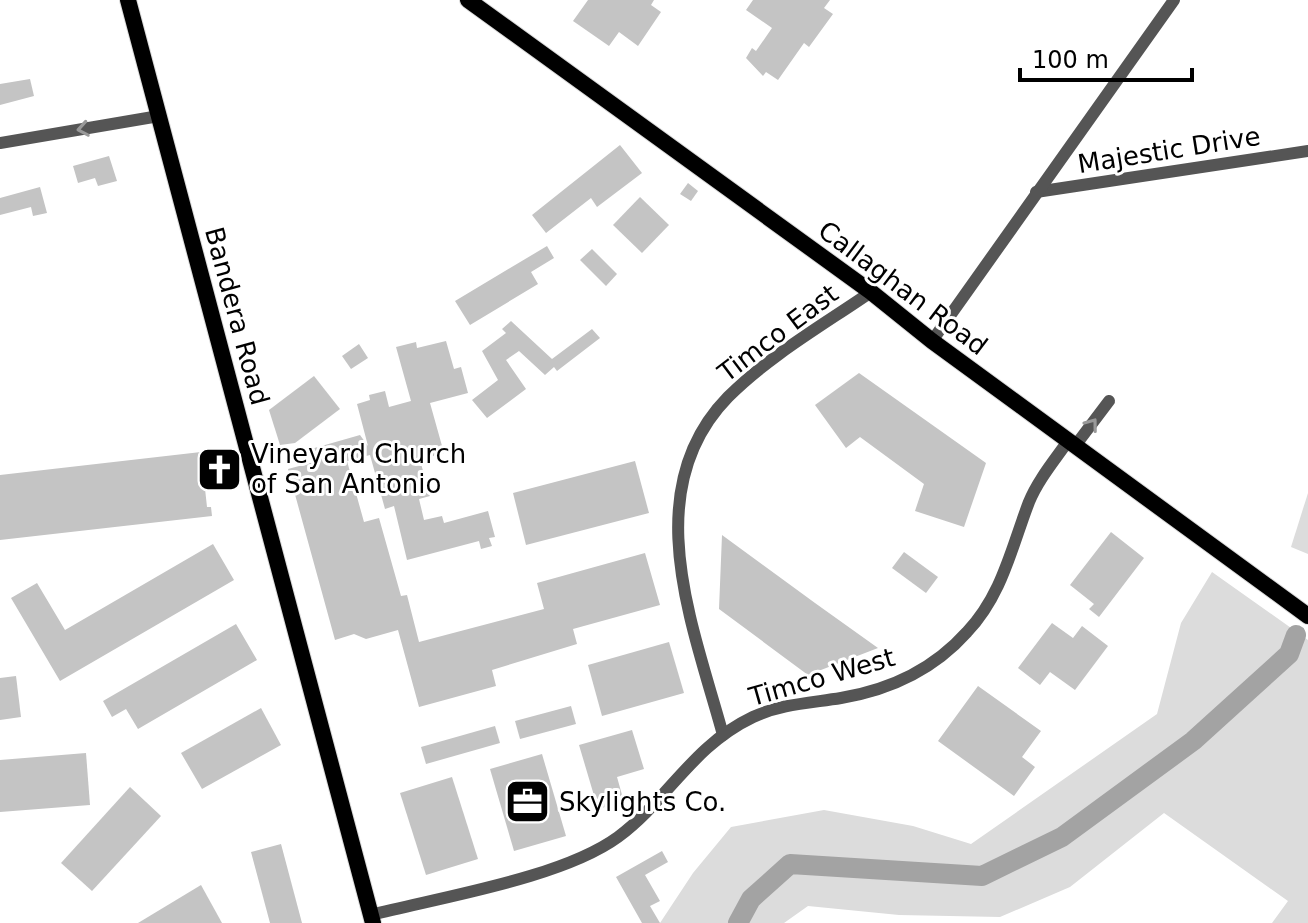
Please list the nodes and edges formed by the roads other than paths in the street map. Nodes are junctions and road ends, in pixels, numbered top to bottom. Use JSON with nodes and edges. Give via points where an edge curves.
{"nodes":[{"id":1,"x":128,"y":0,"type":"edge"},
{"id":2,"x":468,"y":0,"type":"edge"},
{"id":3,"x":1174,"y":0,"type":"edge"},
{"id":4,"x":159,"y":116,"type":"junction"},
{"id":5,"x":0,"y":143,"type":"edge"},
{"id":6,"x":1308,"y":151,"type":"edge"},
{"id":7,"x":1036,"y":192,"type":"junction"},
{"id":8,"x":871,"y":292,"type":"junction"},
{"id":9,"x":932,"y":341,"type":"junction"},
{"id":10,"x":1109,"y":401,"type":"dead end"},
{"id":11,"x":1071,"y":444,"type":"junction"},
{"id":12,"x":1308,"y":616,"type":"edge"},
{"id":13,"x":723,"y":735,"type":"junction"},
{"id":14,"x":372,"y":919,"type":"edge"}],
"edges":[{"from":1,"to":4,"type":"main road","name":"Bandera Road"},
{"from":2,"to":8,"type":"main road","name":"Callaghan Road"},
{"from":3,"to":7,"type":"street"},
{"from":4,"to":5,"type":"street","one_way":true},
{"from":4,"to":14,"type":"main road","name":"Bandera Road"},
{"from":6,"to":7,"type":"street","name":"Majestic Drive"},
{"from":7,"to":9,"type":"street"},
{"from":8,"to":9,"type":"main road","name":"Callaghan Road"},
{"from":8,"to":13,"type":"street","name":"Timco East","via":[[728,397],[688,465],[678,515],[678,561]]},
{"from":9,"to":11,"type":"main road","name":"Callaghan Road"},
{"from":11,"to":10,"type":"street","name":"Timco West","one_way":true},
{"from":11,"to":12,"type":"main road","name":"Callaghan Road"},
{"from":11,"to":13,"type":"street","name":"Timco West","via":[[1037,485],[993,597],[947,651],[890,685],[775,709]]},
{"from":13,"to":14,"type":"street","name":"Timco West","via":[[682,769],[633,825],[586,856]]}]}
